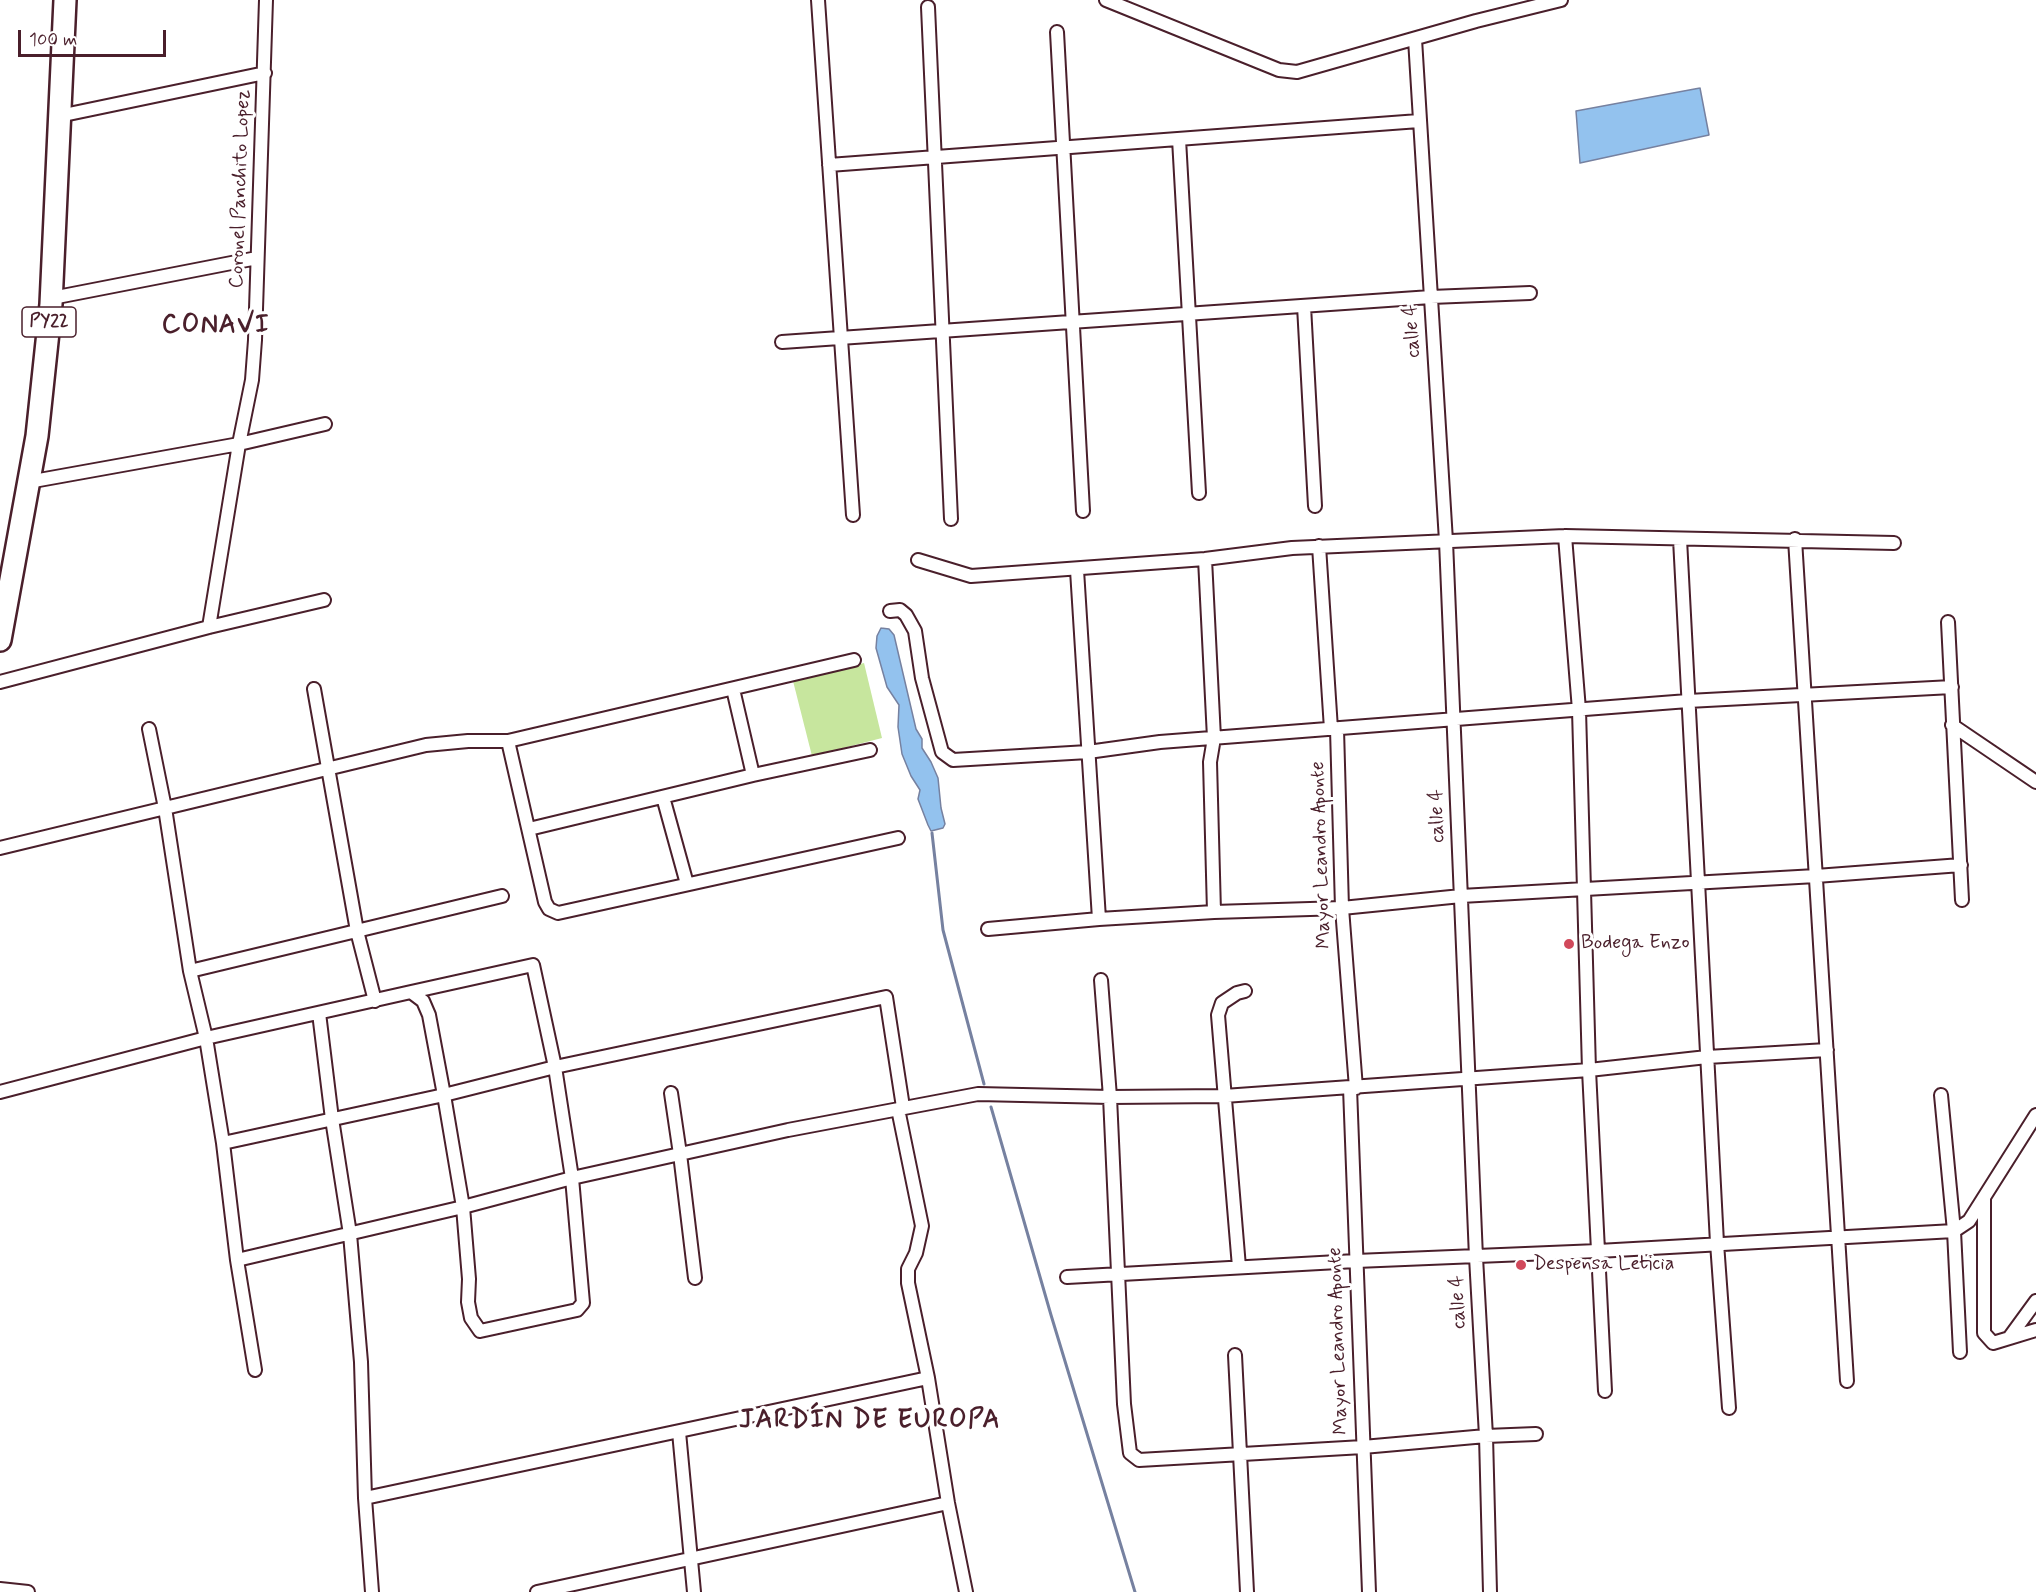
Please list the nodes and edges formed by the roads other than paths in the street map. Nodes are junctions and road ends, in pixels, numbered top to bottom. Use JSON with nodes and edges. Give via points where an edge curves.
{"nodes":[{"id":1,"x":65,"y":0,"type":"edge"},
{"id":2,"x":267,"y":0,"type":"edge"},
{"id":3,"x":818,"y":0,"type":"edge"},
{"id":4,"x":1106,"y":0,"type":"edge"},
{"id":5,"x":1561,"y":0,"type":"edge"},
{"id":6,"x":927,"y":7,"type":"dead end"},
{"id":7,"x":1057,"y":32,"type":"dead end"},
{"id":8,"x":1415,"y":39,"type":"junction"},
{"id":9,"x":265,"y":73,"type":"junction"},
{"id":10,"x":59,"y":116,"type":"junction"},
{"id":11,"x":1419,"y":121,"type":"junction"},
{"id":12,"x":1179,"y":139,"type":"junction"},
{"id":13,"x":1064,"y":148,"type":"junction"},
{"id":14,"x":934,"y":157,"type":"junction"},
{"id":15,"x":830,"y":165,"type":"junction"},
{"id":16,"x":257,"y":258,"type":"junction"},
{"id":17,"x":1530,"y":293,"type":"dead end"},
{"id":18,"x":1431,"y":297,"type":"junction"},
{"id":19,"x":51,"y":298,"type":"junction"},
{"id":20,"x":1304,"y":306,"type":"junction"},
{"id":21,"x":1189,"y":314,"type":"junction"},
{"id":22,"x":1073,"y":322,"type":"junction"},
{"id":23,"x":942,"y":331,"type":"junction"},
{"id":24,"x":841,"y":338,"type":"junction"},
{"id":25,"x":782,"y":342,"type":"dead end"},
{"id":26,"x":325,"y":424,"type":"dead end"},
{"id":27,"x":239,"y":444,"type":"junction"},
{"id":28,"x":28,"y":482,"type":"junction"},
{"id":29,"x":1199,"y":493,"type":"dead end"},
{"id":30,"x":1315,"y":506,"type":"dead end"},
{"id":31,"x":1083,"y":511,"type":"dead end"},
{"id":32,"x":853,"y":515,"type":"dead end"},
{"id":33,"x":951,"y":519,"type":"dead end"},
{"id":34,"x":1565,"y":536,"type":"junction"},
{"id":35,"x":1680,"y":539,"type":"junction"},
{"id":36,"x":1795,"y":539,"type":"junction"},
{"id":37,"x":1446,"y":541,"type":"junction"},
{"id":38,"x":1894,"y":543,"type":"dead end"},
{"id":39,"x":1319,"y":546,"type":"junction"},
{"id":40,"x":1204,"y":559,"type":"junction"},
{"id":41,"x":918,"y":561,"type":"dead end"},
{"id":42,"x":1077,"y":570,"type":"junction"},
{"id":43,"x":324,"y":600,"type":"dead end"},
{"id":44,"x":890,"y":611,"type":"dead end"},
{"id":45,"x":1948,"y":622,"type":"dead end"},
{"id":46,"x":209,"y":627,"type":"junction"},
{"id":47,"x":0,"y":640,"type":"edge"},
{"id":48,"x":854,"y":660,"type":"dead end"},
{"id":49,"x":0,"y":682,"type":"edge"},
{"id":50,"x":1952,"y":687,"type":"junction"},
{"id":51,"x":314,"y":688,"type":"dead end"},
{"id":52,"x":733,"y":689,"type":"junction"},
{"id":53,"x":1805,"y":696,"type":"junction"},
{"id":54,"x":1688,"y":701,"type":"junction"},
{"id":55,"x":1579,"y":710,"type":"junction"},
{"id":56,"x":1454,"y":719,"type":"junction"},
{"id":57,"x":1952,"y":725,"type":"junction"},
{"id":58,"x":149,"y":729,"type":"dead end"},
{"id":59,"x":1334,"y":729,"type":"junction"},
{"id":60,"x":1214,"y":738,"type":"junction"},
{"id":61,"x":508,"y":741,"type":"junction"},
{"id":62,"x":870,"y":750,"type":"dead end"},
{"id":63,"x":1088,"y":752,"type":"junction"},
{"id":64,"x":329,"y":768,"type":"junction"},
{"id":65,"x":753,"y":776,"type":"junction"},
{"id":66,"x":2036,"y":782,"type":"edge"},
{"id":67,"x":663,"y":797,"type":"junction"},
{"id":68,"x":165,"y":808,"type":"junction"},
{"id":69,"x":529,"y":830,"type":"junction"},
{"id":70,"x":898,"y":838,"type":"dead end"},
{"id":71,"x":0,"y":848,"type":"edge"},
{"id":72,"x":1961,"y":865,"type":"junction"},
{"id":73,"x":1816,"y":876,"type":"junction"},
{"id":74,"x":1698,"y":882,"type":"junction"},
{"id":75,"x":687,"y":884,"type":"junction"},
{"id":76,"x":1583,"y":889,"type":"junction"},
{"id":77,"x":502,"y":896,"type":"dead end"},
{"id":78,"x":1461,"y":896,"type":"junction"},
{"id":79,"x":1962,"y":900,"type":"dead end"},
{"id":80,"x":1342,"y":908,"type":"junction"},
{"id":81,"x":1214,"y":912,"type":"junction"},
{"id":82,"x":1099,"y":918,"type":"junction"},
{"id":83,"x":988,"y":929,"type":"dead end"},
{"id":84,"x":357,"y":931,"type":"junction"},
{"id":85,"x":190,"y":971,"type":"junction"},
{"id":86,"x":1101,"y":980,"type":"dead end"},
{"id":87,"x":1245,"y":991,"type":"dead end"},
{"id":88,"x":411,"y":992,"type":"junction"},
{"id":89,"x":375,"y":1001,"type":"junction"},
{"id":90,"x":319,"y":1013,"type":"junction"},
{"id":91,"x":206,"y":1038,"type":"junction"},
{"id":92,"x":1827,"y":1050,"type":"junction"},
{"id":93,"x":1707,"y":1057,"type":"junction"},
{"id":94,"x":555,"y":1067,"type":"junction"},
{"id":95,"x":1589,"y":1070,"type":"junction"},
{"id":96,"x":1469,"y":1077,"type":"junction"},
{"id":97,"x":1353,"y":1088,"type":"junction"},
{"id":98,"x":0,"y":1092,"type":"edge"},
{"id":99,"x":671,"y":1093,"type":"dead end"},
{"id":100,"x":444,"y":1095,"type":"junction"},
{"id":101,"x":1941,"y":1095,"type":"dead end"},
{"id":102,"x":1224,"y":1096,"type":"junction"},
{"id":103,"x":1110,"y":1097,"type":"junction"},
{"id":104,"x":900,"y":1108,"type":"junction"},
{"id":105,"x":2036,"y":1115,"type":"edge"},
{"id":106,"x":332,"y":1119,"type":"junction"},
{"id":107,"x":223,"y":1143,"type":"junction"},
{"id":108,"x":681,"y":1154,"type":"junction"},
{"id":109,"x":572,"y":1178,"type":"junction"},
{"id":110,"x":1984,"y":1199,"type":"junction"},
{"id":111,"x":463,"y":1207,"type":"junction"},
{"id":112,"x":1954,"y":1231,"type":"junction"},
{"id":113,"x":350,"y":1234,"type":"junction"},
{"id":114,"x":1838,"y":1237,"type":"junction"},
{"id":115,"x":1717,"y":1244,"type":"junction"},
{"id":116,"x":1598,"y":1251,"type":"junction"},
{"id":117,"x":1476,"y":1257,"type":"junction"},
{"id":118,"x":237,"y":1260,"type":"junction"},
{"id":119,"x":1356,"y":1261,"type":"junction"},
{"id":120,"x":1239,"y":1267,"type":"junction"},
{"id":121,"x":1118,"y":1274,"type":"junction"},
{"id":122,"x":1067,"y":1276,"type":"dead end"},
{"id":123,"x":695,"y":1278,"type":"dead end"},
{"id":124,"x":2036,"y":1301,"type":"edge"},
{"id":125,"x":2036,"y":1330,"type":"edge"},
{"id":126,"x":2008,"y":1338,"type":"junction"},
{"id":127,"x":1960,"y":1352,"type":"dead end"},
{"id":128,"x":1235,"y":1355,"type":"dead end"},
{"id":129,"x":255,"y":1370,"type":"dead end"},
{"id":130,"x":928,"y":1378,"type":"junction"},
{"id":131,"x":1847,"y":1381,"type":"dead end"},
{"id":132,"x":1605,"y":1391,"type":"dead end"},
{"id":133,"x":1729,"y":1408,"type":"dead end"},
{"id":134,"x":679,"y":1432,"type":"junction"},
{"id":135,"x":1536,"y":1434,"type":"dead end"},
{"id":136,"x":1486,"y":1436,"type":"junction"},
{"id":137,"x":1363,"y":1447,"type":"junction"},
{"id":138,"x":1240,"y":1454,"type":"junction"},
{"id":139,"x":365,"y":1498,"type":"junction"},
{"id":140,"x":948,"y":1503,"type":"junction"},
{"id":141,"x":691,"y":1559,"type":"junction"},
{"id":142,"x":0,"y":1589,"type":"edge"},
{"id":143,"x":28,"y":1592,"type":"edge"},
{"id":144,"x":372,"y":1592,"type":"edge"},
{"id":145,"x":537,"y":1592,"type":"edge"},
{"id":146,"x":694,"y":1592,"type":"edge"},
{"id":147,"x":966,"y":1592,"type":"edge"},
{"id":148,"x":1247,"y":1592,"type":"edge"},
{"id":149,"x":1369,"y":1592,"type":"edge"},
{"id":150,"x":1490,"y":1592,"type":"edge"}],
"edges":[{"from":1,"to":10,"type":"highway","number":"PY22"},
{"from":2,"to":9,"type":"street","name":"Coronel Panchito Lopez"},
{"from":3,"to":15,"type":"street"},
{"from":4,"to":8,"type":"street","via":[[1279,70],[1298,72]]},
{"from":5,"to":8,"type":"street"},
{"from":6,"to":14,"type":"street"},
{"from":7,"to":13,"type":"street"},
{"from":8,"to":11,"type":"street","name":"calle 4"},
{"from":9,"to":10,"type":"street"},
{"from":9,"to":16,"type":"street","name":"Coronel Panchito Lopez"},
{"from":10,"to":19,"type":"highway","number":"PY22"},
{"from":11,"to":12,"type":"street"},
{"from":11,"to":18,"type":"street","name":"calle 4"},
{"from":12,"to":13,"type":"street"},
{"from":12,"to":21,"type":"street"},
{"from":13,"to":14,"type":"street"},
{"from":13,"to":22,"type":"street"},
{"from":14,"to":15,"type":"street"},
{"from":14,"to":23,"type":"street"},
{"from":15,"to":24,"type":"street"},
{"from":16,"to":19,"type":"street"},
{"from":16,"to":27,"type":"street","name":"Coronel Panchito Lopez","via":[[252,380]]},
{"from":17,"to":18,"type":"street"},
{"from":18,"to":20,"type":"street"},
{"from":18,"to":37,"type":"street","name":"calle 4"},
{"from":19,"to":28,"type":"highway","number":"PY22"},
{"from":20,"to":21,"type":"street"},
{"from":20,"to":30,"type":"street"},
{"from":21,"to":22,"type":"street"},
{"from":21,"to":29,"type":"street"},
{"from":22,"to":23,"type":"street"},
{"from":22,"to":31,"type":"street"},
{"from":23,"to":24,"type":"street"},
{"from":23,"to":33,"type":"street"},
{"from":24,"to":25,"type":"street"},
{"from":24,"to":32,"type":"street"},
{"from":26,"to":27,"type":"street"},
{"from":27,"to":28,"type":"street"},
{"from":27,"to":46,"type":"street","name":"Coronel Panchito Lopez"},
{"from":28,"to":47,"type":"highway","number":"PY22"},
{"from":34,"to":35,"type":"street"},
{"from":34,"to":37,"type":"street"},
{"from":34,"to":55,"type":"street"},
{"from":35,"to":36,"type":"street"},
{"from":35,"to":54,"type":"street"},
{"from":36,"to":38,"type":"street"},
{"from":36,"to":53,"type":"street"},
{"from":37,"to":39,"type":"street"},
{"from":37,"to":56,"type":"street","name":"calle 4"},
{"from":39,"to":40,"type":"street"},
{"from":39,"to":59,"type":"street","name":"Mayor Leandro Aponte"},
{"from":40,"to":42,"type":"street"},
{"from":40,"to":60,"type":"street"},
{"from":41,"to":42,"type":"street","via":[[971,576]]},
{"from":42,"to":63,"type":"street"},
{"from":43,"to":46,"type":"street"},
{"from":44,"to":63,"type":"street","via":[[900,610],[915,631],[922,678],[942,752],[954,760]]},
{"from":45,"to":50,"type":"street"},
{"from":46,"to":49,"type":"street"},
{"from":48,"to":52,"type":"street"},
{"from":50,"to":53,"type":"street"},
{"from":50,"to":57,"type":"street"},
{"from":51,"to":64,"type":"street"},
{"from":52,"to":61,"type":"street"},
{"from":52,"to":65,"type":"street"},
{"from":53,"to":54,"type":"street"},
{"from":53,"to":73,"type":"street"},
{"from":54,"to":55,"type":"street"},
{"from":54,"to":74,"type":"street"},
{"from":55,"to":56,"type":"street"},
{"from":55,"to":76,"type":"street"},
{"from":56,"to":59,"type":"street"},
{"from":56,"to":78,"type":"street","name":"calle 4"},
{"from":57,"to":66,"type":"street"},
{"from":57,"to":72,"type":"street"},
{"from":58,"to":68,"type":"street"},
{"from":59,"to":60,"type":"street"},
{"from":59,"to":80,"type":"street","name":"Mayor Leandro Aponte"},
{"from":60,"to":63,"type":"street"},
{"from":60,"to":81,"type":"street","via":[[1210,762]]},
{"from":61,"to":64,"type":"street","via":[[426,745]]},
{"from":61,"to":69,"type":"street"},
{"from":62,"to":65,"type":"street"},
{"from":63,"to":82,"type":"street"},
{"from":64,"to":68,"type":"street"},
{"from":64,"to":84,"type":"street"},
{"from":65,"to":67,"type":"street"},
{"from":67,"to":69,"type":"street"},
{"from":67,"to":75,"type":"street"},
{"from":68,"to":71,"type":"street"},
{"from":68,"to":85,"type":"street"},
{"from":69,"to":75,"type":"street","via":[[545,902],[558,913]]},
{"from":70,"to":75,"type":"street"},
{"from":72,"to":73,"type":"street"},
{"from":72,"to":79,"type":"street"},
{"from":73,"to":74,"type":"street"},
{"from":73,"to":92,"type":"street"},
{"from":74,"to":76,"type":"street"},
{"from":74,"to":93,"type":"street"},
{"from":76,"to":78,"type":"street"},
{"from":76,"to":95,"type":"street"},
{"from":77,"to":84,"type":"street"},
{"from":78,"to":80,"type":"street"},
{"from":78,"to":96,"type":"street","name":"calle 4"},
{"from":80,"to":81,"type":"street"},
{"from":80,"to":97,"type":"street","name":"Mayor Leandro Aponte"},
{"from":81,"to":82,"type":"street"},
{"from":82,"to":83,"type":"street"},
{"from":84,"to":85,"type":"street"},
{"from":84,"to":89,"type":"street"},
{"from":85,"to":91,"type":"street"},
{"from":86,"to":103,"type":"street"},
{"from":87,"to":102,"type":"street","via":[[1222,1003],[1218,1015]]},
{"from":88,"to":89,"type":"street"},
{"from":88,"to":94,"type":"street","via":[[533,965]]},
{"from":88,"to":100,"type":"street","via":[[423,1001],[429,1015]]},
{"from":89,"to":90,"type":"street"},
{"from":90,"to":91,"type":"street"},
{"from":90,"to":106,"type":"street"},
{"from":91,"to":98,"type":"street"},
{"from":91,"to":107,"type":"street"},
{"from":92,"to":93,"type":"street"},
{"from":92,"to":114,"type":"street"},
{"from":93,"to":95,"type":"street"},
{"from":93,"to":115,"type":"street"},
{"from":94,"to":100,"type":"street"},
{"from":94,"to":104,"type":"street","via":[[886,997]]},
{"from":94,"to":109,"type":"street"},
{"from":95,"to":96,"type":"street"},
{"from":95,"to":116,"type":"street"},
{"from":96,"to":97,"type":"street"},
{"from":96,"to":117,"type":"street","name":"calle 4"},
{"from":97,"to":102,"type":"street"},
{"from":97,"to":119,"type":"street","name":"Mayor Leandro Aponte"},
{"from":99,"to":108,"type":"street"},
{"from":100,"to":106,"type":"street"},
{"from":100,"to":111,"type":"street"},
{"from":101,"to":112,"type":"street"},
{"from":102,"to":103,"type":"street"},
{"from":102,"to":120,"type":"street"},
{"from":103,"to":104,"type":"street","via":[[978,1094]]},
{"from":103,"to":121,"type":"street"},
{"from":104,"to":108,"type":"street"},
{"from":104,"to":130,"type":"street","via":[[922,1226],[908,1269],[908,1283]]},
{"from":105,"to":110,"type":"street"},
{"from":106,"to":107,"type":"street"},
{"from":106,"to":113,"type":"street"},
{"from":107,"to":118,"type":"street"},
{"from":108,"to":109,"type":"street"},
{"from":108,"to":123,"type":"street"},
{"from":109,"to":111,"type":"street"},
{"from":109,"to":111,"type":"street","via":[[583,1303],[577,1310],[480,1331],[471,1318],[468,1302]]},
{"from":110,"to":112,"type":"street","via":[[1969,1221]]},
{"from":110,"to":126,"type":"street","via":[[1984,1333],[1993,1343]]},
{"from":111,"to":113,"type":"street"},
{"from":112,"to":114,"type":"street"},
{"from":112,"to":127,"type":"street"},
{"from":113,"to":118,"type":"street"},
{"from":113,"to":139,"type":"street","via":[[361,1362]]},
{"from":114,"to":115,"type":"street"},
{"from":114,"to":131,"type":"street"},
{"from":115,"to":116,"type":"street"},
{"from":115,"to":133,"type":"street"},
{"from":116,"to":117,"type":"street"},
{"from":116,"to":132,"type":"street"},
{"from":117,"to":119,"type":"street"},
{"from":117,"to":136,"type":"street","name":"calle 4"},
{"from":118,"to":129,"type":"street"},
{"from":119,"to":120,"type":"street"},
{"from":119,"to":137,"type":"street","name":"Mayor Leandro Aponte"},
{"from":120,"to":121,"type":"street"},
{"from":121,"to":122,"type":"street"},
{"from":121,"to":138,"type":"street","via":[[1130,1453],[1138,1460]]},
{"from":124,"to":126,"type":"street"},
{"from":125,"to":126,"type":"street"},
{"from":128,"to":138,"type":"street"},
{"from":130,"to":134,"type":"street"},
{"from":130,"to":140,"type":"street"},
{"from":134,"to":139,"type":"street"},
{"from":134,"to":141,"type":"street"},
{"from":135,"to":136,"type":"street"},
{"from":136,"to":137,"type":"street"},
{"from":136,"to":150,"type":"street","name":"calle 4"},
{"from":137,"to":138,"type":"street"},
{"from":137,"to":149,"type":"street","name":"Mayor Leandro Aponte"},
{"from":138,"to":148,"type":"street"},
{"from":139,"to":144,"type":"street"},
{"from":140,"to":141,"type":"street"},
{"from":140,"to":147,"type":"street"},
{"from":141,"to":145,"type":"street"},
{"from":141,"to":146,"type":"street"},
{"from":142,"to":143,"type":"street"}]}
